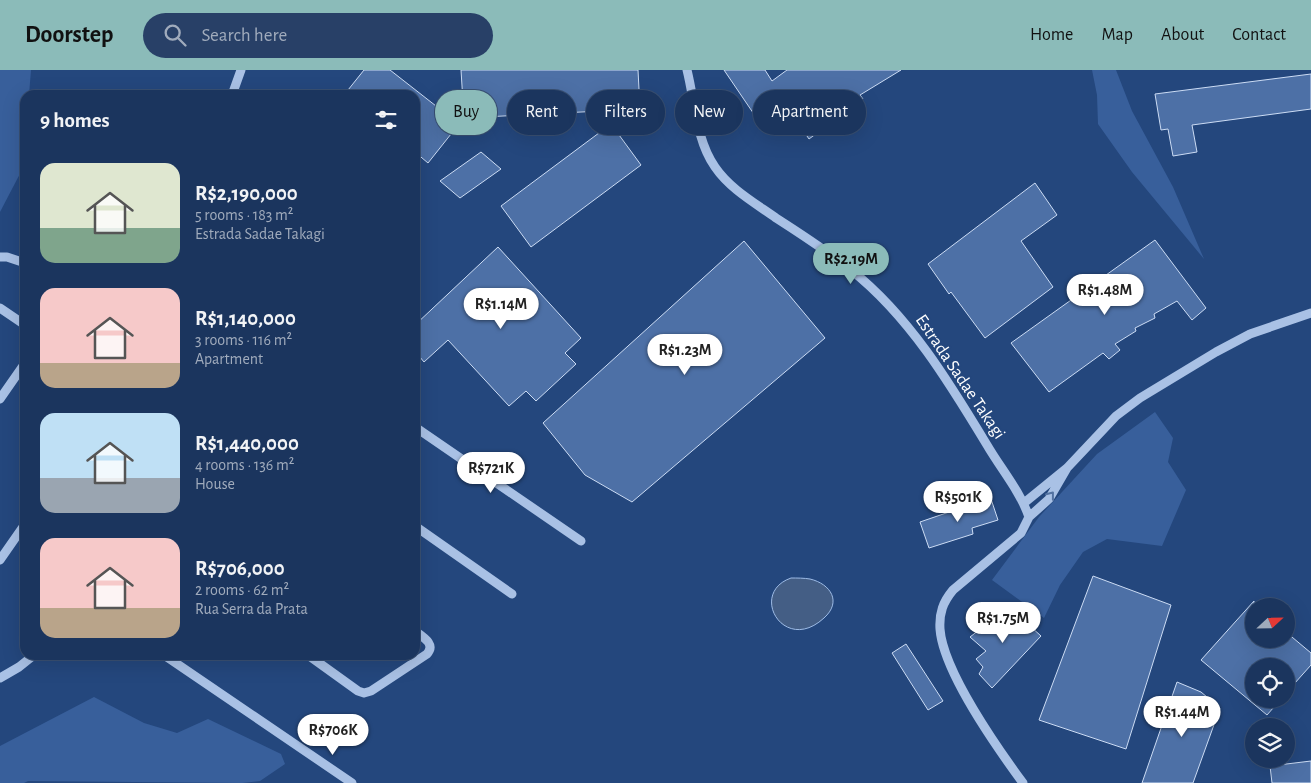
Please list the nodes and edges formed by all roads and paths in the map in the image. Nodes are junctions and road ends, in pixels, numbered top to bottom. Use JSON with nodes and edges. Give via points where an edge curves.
{"nodes":[{"id":1,"x":241,"y":70,"type":"edge"},
{"id":2,"x":687,"y":70,"type":"edge"},
{"id":3,"x":234,"y":90,"type":"edge"},
{"id":4,"x":4,"y":257,"type":"edge"},
{"id":5,"x":20,"y":262,"type":"edge"},
{"id":6,"x":0,"y":308,"type":"edge"},
{"id":7,"x":1311,"y":313,"type":"edge"},
{"id":8,"x":20,"y":322,"type":"edge"},
{"id":9,"x":20,"y":371,"type":"edge"},
{"id":10,"x":0,"y":399,"type":"edge"},
{"id":11,"x":420,"y":430,"type":"edge"},
{"id":12,"x":1067,"y":468,"type":"junction"},
{"id":13,"x":1024,"y":503,"type":"junction"},
{"id":14,"x":1029,"y":517,"type":"junction"},
{"id":15,"x":420,"y":530,"type":"edge"},
{"id":16,"x":20,"y":531,"type":"edge"},
{"id":17,"x":581,"y":541,"type":"dead end"},
{"id":18,"x":0,"y":560,"type":"edge"},
{"id":19,"x":512,"y":594,"type":"dead end"},
{"id":20,"x":420,"y":634,"type":"edge"},
{"id":21,"x":420,"y":658,"type":"edge"},
{"id":22,"x":28,"y":660,"type":"edge"},
{"id":23,"x":171,"y":660,"type":"edge"},
{"id":24,"x":315,"y":660,"type":"edge"},
{"id":25,"x":418,"y":660,"type":"edge"},
{"id":26,"x":0,"y":678,"type":"edge"},
{"id":27,"x":352,"y":783,"type":"edge"},
{"id":28,"x":1023,"y":783,"type":"edge"}],
"edges":[{"from":1,"to":3,"type":"street"},
{"from":2,"to":13,"type":"street","name":"Estrada Sadae Takagi","via":[[700,130],[708,156],[717,169],[754,203],[852,270],[906,324],[961,401]]},
{"from":4,"to":5,"type":"street"},
{"from":6,"to":8,"type":"street"},
{"from":7,"to":12,"type":"street","via":[[1250,334],[1140,398],[1116,416]]},
{"from":9,"to":10,"type":"street"},
{"from":11,"to":17,"type":"street"},
{"from":12,"to":13,"type":"street"},
{"from":14,"to":12,"type":"street","one_way":true,"via":[[1049,498]]},
{"from":13,"to":14,"type":"street","name":"Estrada Sadae Takagi"},
{"from":14,"to":28,"type":"street","via":[[1012,542],[953,590],[940,614],[940,630],[950,664],[984,725]]},
{"from":15,"to":19,"type":"street"},
{"from":16,"to":18,"type":"street"},
{"from":20,"to":21,"type":"street","via":[[430,645],[430,650]]},
{"from":22,"to":26,"type":"street"},
{"from":23,"to":27,"type":"street"},
{"from":24,"to":25,"type":"street","via":[[364,693]]}]}
